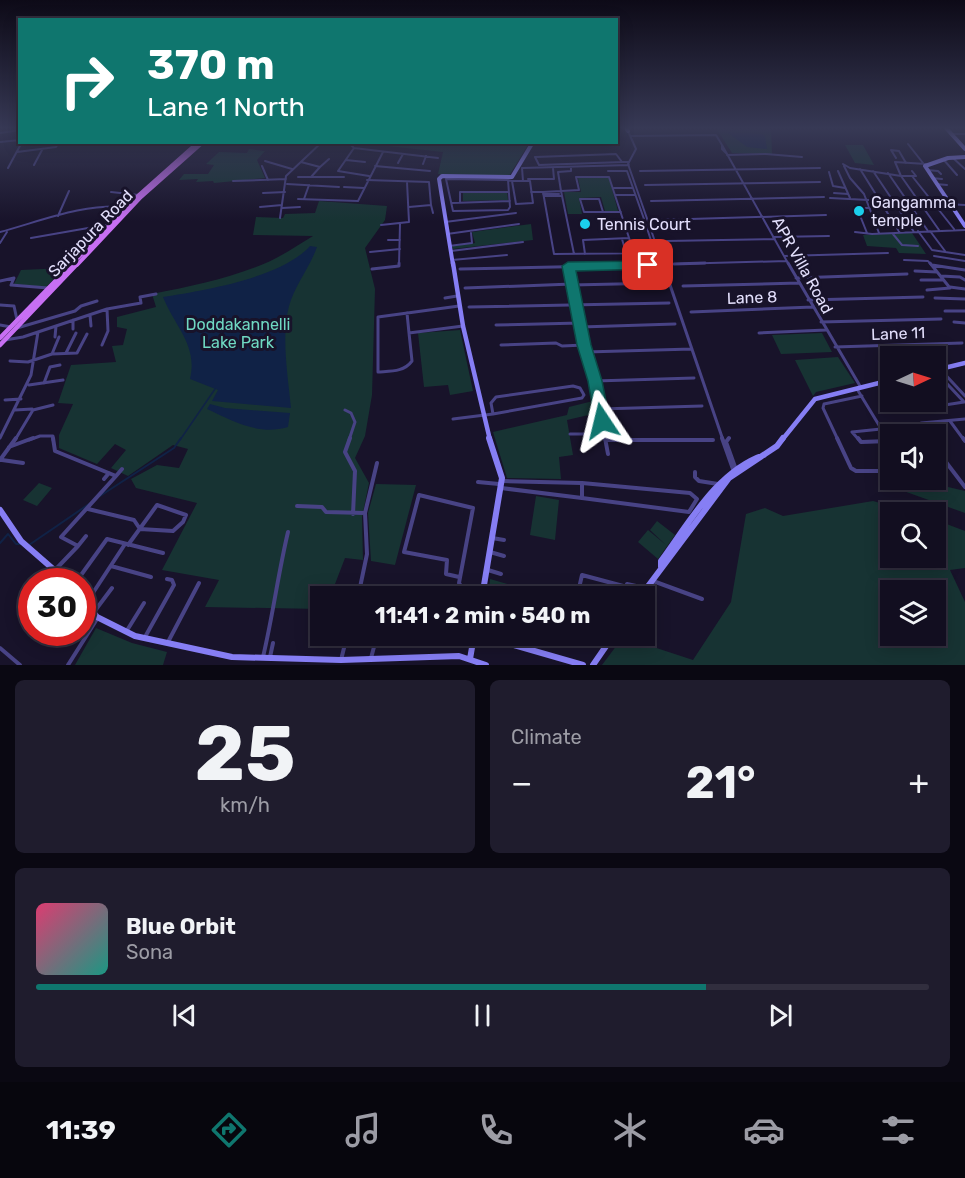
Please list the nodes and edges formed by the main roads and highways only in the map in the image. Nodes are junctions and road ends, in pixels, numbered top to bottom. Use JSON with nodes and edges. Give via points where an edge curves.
{"nodes":[{"id":1,"x":180,"y":159,"type":"edge"},
{"id":2,"x":182,"y":159,"type":"edge"},
{"id":3,"x":75,"y":263,"type":"junction"},
{"id":4,"x":14,"y":327,"type":"junction"},
{"id":5,"x":3,"y":339,"type":"edge"},
{"id":6,"x":0,"y":345,"type":"edge"}],
"edges":[{"from":1,"to":3,"type":"main road","name":"Sarjapura Road","via":[[139,195]]},
{"from":2,"to":3,"type":"main road","name":"Sarjapura Road"},
{"from":3,"to":4,"type":"main road","name":"Sarjapura Road"},
{"from":3,"to":4,"type":"main road","name":"Sarjapura Road"},
{"from":4,"to":5,"type":"main road","name":"Sarjapura Road"},
{"from":5,"to":6,"type":"main road","name":"Sarjapura Road"}]}
